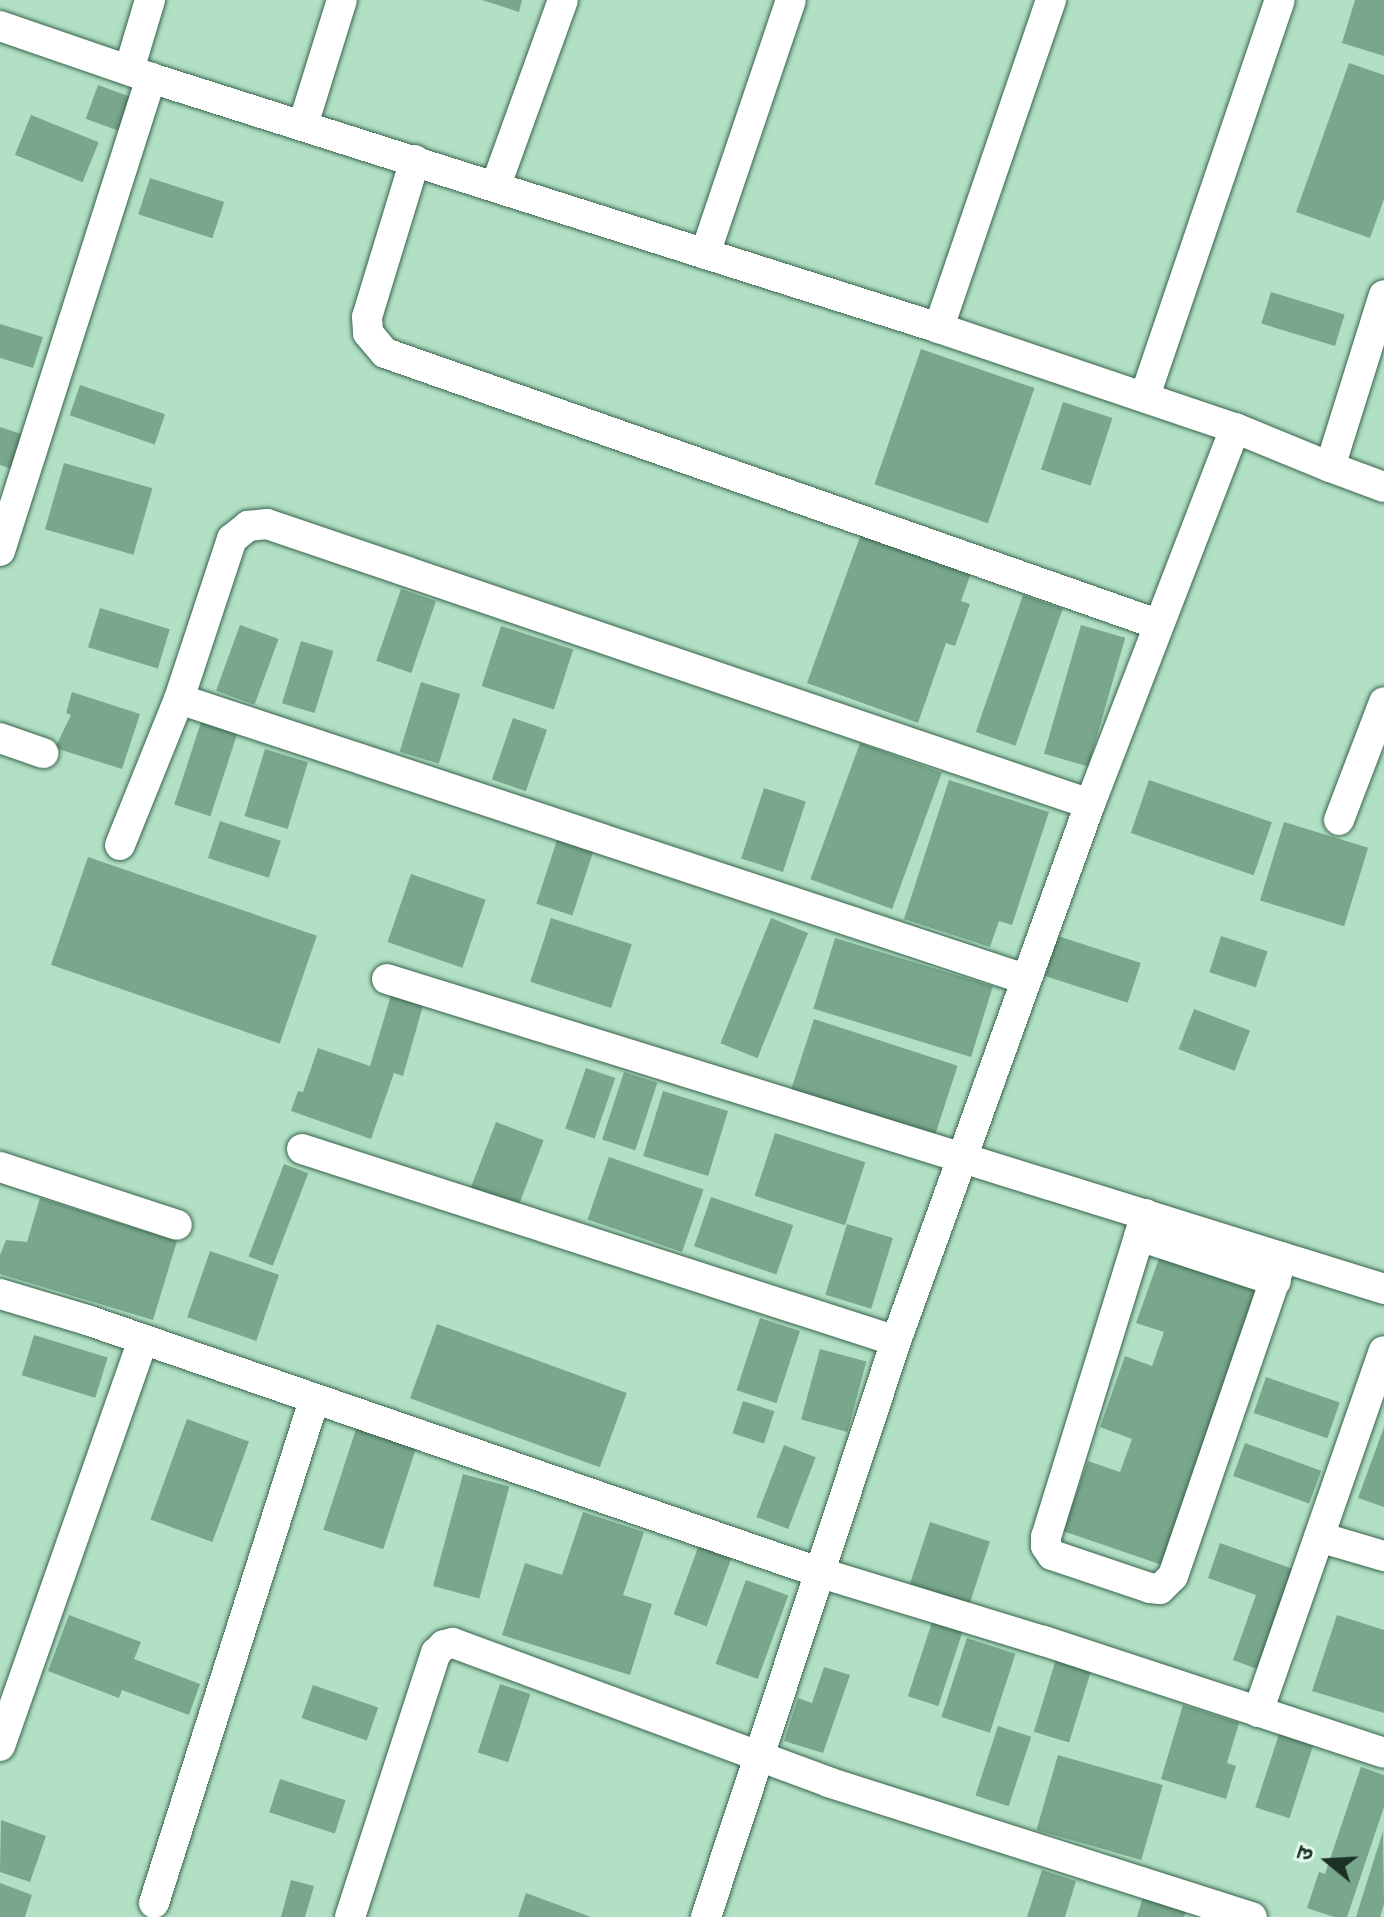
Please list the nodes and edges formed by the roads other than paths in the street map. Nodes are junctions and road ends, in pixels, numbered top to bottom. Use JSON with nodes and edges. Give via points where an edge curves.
{"nodes":[{"id":1,"x":150,"y":0,"type":"edge"},
{"id":2,"x":342,"y":0,"type":"edge"},
{"id":3,"x":563,"y":0,"type":"edge"},
{"id":4,"x":791,"y":0,"type":"edge"},
{"id":5,"x":1051,"y":0,"type":"edge"},
{"id":6,"x":1280,"y":0,"type":"edge"},
{"id":7,"x":0,"y":26,"type":"edge"},
{"id":8,"x":140,"y":74,"type":"junction"},
{"id":9,"x":303,"y":125,"type":"junction"},
{"id":10,"x":415,"y":160,"type":"junction"},
{"id":11,"x":496,"y":185,"type":"junction"},
{"id":12,"x":705,"y":254,"type":"junction"},
{"id":13,"x":1384,"y":295,"type":"edge"},
{"id":14,"x":939,"y":328,"type":"junction"},
{"id":15,"x":1145,"y":396,"type":"junction"},
{"id":16,"x":1235,"y":428,"type":"junction"},
{"id":17,"x":1330,"y":467,"type":"junction"},
{"id":18,"x":1384,"y":487,"type":"edge"},
{"id":19,"x":0,"y":551,"type":"edge"},
{"id":20,"x":1157,"y":624,"type":"junction"},
{"id":21,"x":179,"y":699,"type":"junction"},
{"id":22,"x":1384,"y":702,"type":"edge"},
{"id":23,"x":0,"y":738,"type":"edge"},
{"id":24,"x":43,"y":753,"type":"dead end"},
{"id":25,"x":1090,"y":804,"type":"junction"},
{"id":26,"x":1339,"y":820,"type":"dead end"},
{"id":27,"x":120,"y":845,"type":"dead end"},
{"id":28,"x":387,"y":979,"type":"dead end"},
{"id":29,"x":1025,"y":979,"type":"junction"},
{"id":30,"x":302,"y":1149,"type":"dead end"},
{"id":31,"x":963,"y":1156,"type":"junction"},
{"id":32,"x":0,"y":1167,"type":"edge"},
{"id":33,"x":177,"y":1225,"type":"dead end"},
{"id":34,"x":1142,"y":1225,"type":"junction"},
{"id":35,"x":1279,"y":1269,"type":"junction"},
{"id":36,"x":1384,"y":1289,"type":"edge"},
{"id":37,"x":0,"y":1294,"type":"edge"},
{"id":38,"x":143,"y":1339,"type":"junction"},
{"id":39,"x":896,"y":1341,"type":"junction"},
{"id":40,"x":1384,"y":1351,"type":"edge"},
{"id":41,"x":314,"y":1400,"type":"junction"},
{"id":42,"x":1319,"y":1537,"type":"junction"},
{"id":43,"x":1384,"y":1556,"type":"edge"},
{"id":44,"x":821,"y":1573,"type":"junction"},
{"id":45,"x":1258,"y":1712,"type":"junction"},
{"id":46,"x":0,"y":1746,"type":"edge"},
{"id":47,"x":1384,"y":1753,"type":"edge"},
{"id":48,"x":757,"y":1756,"type":"junction"},
{"id":49,"x":154,"y":1903,"type":"dead end"},
{"id":50,"x":350,"y":1917,"type":"edge"},
{"id":51,"x":706,"y":1917,"type":"edge"},
{"id":52,"x":1252,"y":1917,"type":"edge"}],
"edges":[{"from":1,"to":8,"type":"street"},
{"from":2,"to":9,"type":"street"},
{"from":3,"to":11,"type":"street"},
{"from":4,"to":12,"type":"street"},
{"from":5,"to":14,"type":"street"},
{"from":6,"to":15,"type":"street"},
{"from":7,"to":8,"type":"street"},
{"from":8,"to":9,"type":"street"},
{"from":8,"to":19,"type":"street"},
{"from":9,"to":10,"type":"street"},
{"from":10,"to":11,"type":"street"},
{"from":10,"to":20,"type":"street","via":[[367,317],[368,333],[385,353]]},
{"from":11,"to":12,"type":"street"},
{"from":12,"to":14,"type":"street"},
{"from":13,"to":17,"type":"street"},
{"from":14,"to":15,"type":"street"},
{"from":15,"to":16,"type":"street"},
{"from":16,"to":17,"type":"street"},
{"from":16,"to":20,"type":"street"},
{"from":17,"to":18,"type":"street"},
{"from":20,"to":25,"type":"street"},
{"from":21,"to":25,"type":"street","via":[[232,539],[248,526],[267,524]]},
{"from":21,"to":27,"type":"street"},
{"from":21,"to":29,"type":"street"},
{"from":22,"to":26,"type":"street"},
{"from":23,"to":24,"type":"street"},
{"from":25,"to":29,"type":"street"},
{"from":28,"to":31,"type":"street"},
{"from":29,"to":31,"type":"street"},
{"from":30,"to":39,"type":"street"},
{"from":31,"to":34,"type":"street"},
{"from":31,"to":39,"type":"street"},
{"from":32,"to":33,"type":"street"},
{"from":34,"to":35,"type":"street"},
{"from":34,"to":35,"type":"street","via":[[1046,1537],[1052,1555],[1150,1588],[1160,1589],[1173,1576]]},
{"from":35,"to":36,"type":"street"},
{"from":37,"to":38,"type":"street"},
{"from":38,"to":41,"type":"street"},
{"from":38,"to":46,"type":"street"},
{"from":39,"to":44,"type":"street"},
{"from":40,"to":42,"type":"street"},
{"from":41,"to":44,"type":"street"},
{"from":41,"to":49,"type":"street"},
{"from":42,"to":43,"type":"street"},
{"from":42,"to":45,"type":"street"},
{"from":44,"to":45,"type":"street"},
{"from":44,"to":48,"type":"street"},
{"from":45,"to":47,"type":"street"},
{"from":48,"to":50,"type":"street","via":[[464,1645],[444,1645],[436,1653]]},
{"from":48,"to":51,"type":"street"},
{"from":48,"to":52,"type":"street"}]}
